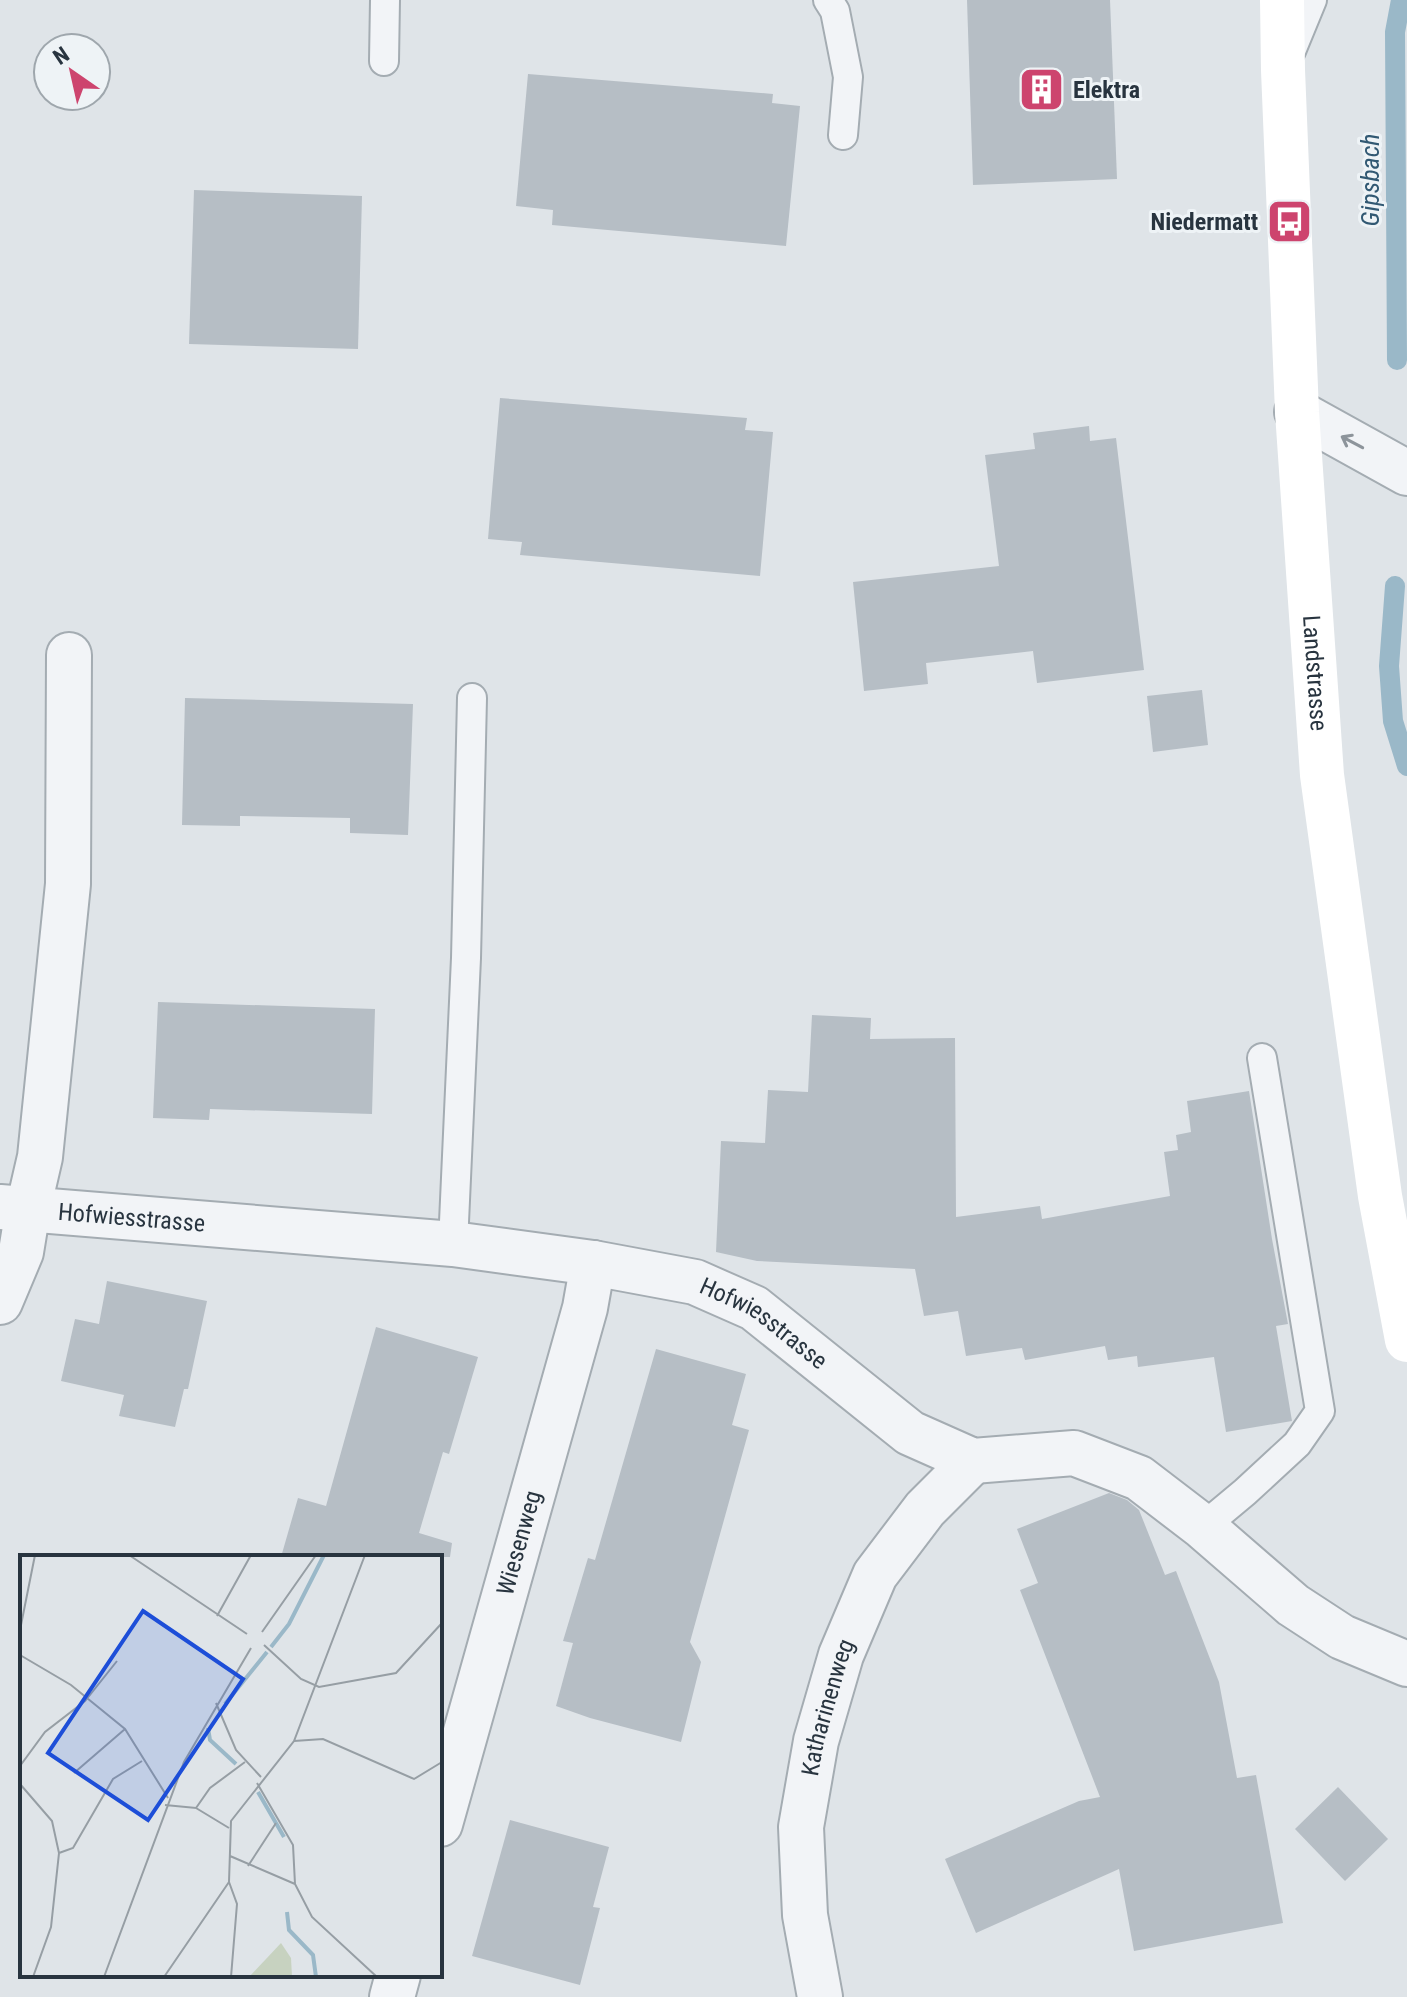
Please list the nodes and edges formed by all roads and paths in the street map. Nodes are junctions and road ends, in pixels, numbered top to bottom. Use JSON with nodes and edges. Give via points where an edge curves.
{"nodes":[{"id":1,"x":385,"y":0,"type":"edge"},
{"id":2,"x":828,"y":0,"type":"edge"},
{"id":3,"x":1282,"y":0,"type":"edge"},
{"id":4,"x":1312,"y":0,"type":"edge"},
{"id":5,"x":384,"y":61,"type":"dead end"},
{"id":6,"x":1283,"y":70,"type":"junction"},
{"id":7,"x":843,"y":135,"type":"dead end"},
{"id":8,"x":1297,"y":412,"type":"junction"},
{"id":9,"x":1407,"y":473,"type":"edge"},
{"id":10,"x":69,"y":655,"type":"dead end"},
{"id":11,"x":472,"y":698,"type":"dead end"},
{"id":12,"x":1262,"y":1058,"type":"dead end"},
{"id":13,"x":14,"y":1208,"type":"edge"},
{"id":14,"x":453,"y":1244,"type":"junction"},
{"id":15,"x":593,"y":1263,"type":"junction"},
{"id":16,"x":0,"y":1302,"type":"edge"},
{"id":17,"x":1407,"y":1340,"type":"edge"},
{"id":18,"x":973,"y":1461,"type":"junction"},
{"id":19,"x":1203,"y":1527,"type":"junction"},
{"id":20,"x":1407,"y":1664,"type":"edge"},
{"id":21,"x":442,"y":1817,"type":"edge"},
{"id":22,"x":397,"y":1977,"type":"edge"},
{"id":23,"x":392,"y":1997,"type":"edge"},
{"id":24,"x":820,"y":1997,"type":"edge"}],
"edges":[{"from":1,"to":5,"type":"lane"},
{"from":2,"to":7,"type":"lane","via":[[835,11],[848,77]]},
{"from":3,"to":6,"type":"main road","name":"Landstrasse"},
{"from":4,"to":6,"type":"lane"},
{"from":6,"to":8,"type":"main road","name":"Landstrasse"},
{"from":9,"to":8,"type":"street","one_way":true},
{"from":8,"to":17,"type":"main road","name":"Landstrasse","via":[[1322,775],[1380,1196]]},
{"from":10,"to":13,"type":"street","name":"Hofwiesstrasse","via":[[68,884],[40,1157]]},
{"from":11,"to":14,"type":"lane"},
{"from":12,"to":19,"type":"lane","via":[[1320,1411],[1297,1444]]},
{"from":13,"to":14,"type":"street","name":"Hofwiesstrasse"},
{"from":13,"to":16,"type":"street","via":[[21,1252]]},
{"from":14,"to":15,"type":"street","name":"Hofwiesstrasse"},
{"from":15,"to":18,"type":"street","name":"Hofwiesstrasse","via":[[695,1282],[754,1308],[910,1433]]},
{"from":15,"to":21,"type":"street","name":"Wiesenweg","via":[[585,1308]]},
{"from":18,"to":19,"type":"street","name":"Hofwiesstrasse","via":[[1074,1453],[1139,1478]]},
{"from":18,"to":24,"type":"street","name":"Katharinenweg","via":[[925,1509],[875,1575],[841,1655],[820,1726],[801,1827],[805,1915]]},
{"from":19,"to":20,"type":"street","name":"Hofwiesstrasse","via":[[1293,1605],[1342,1637]]},
{"from":22,"to":23,"type":"street"}]}
